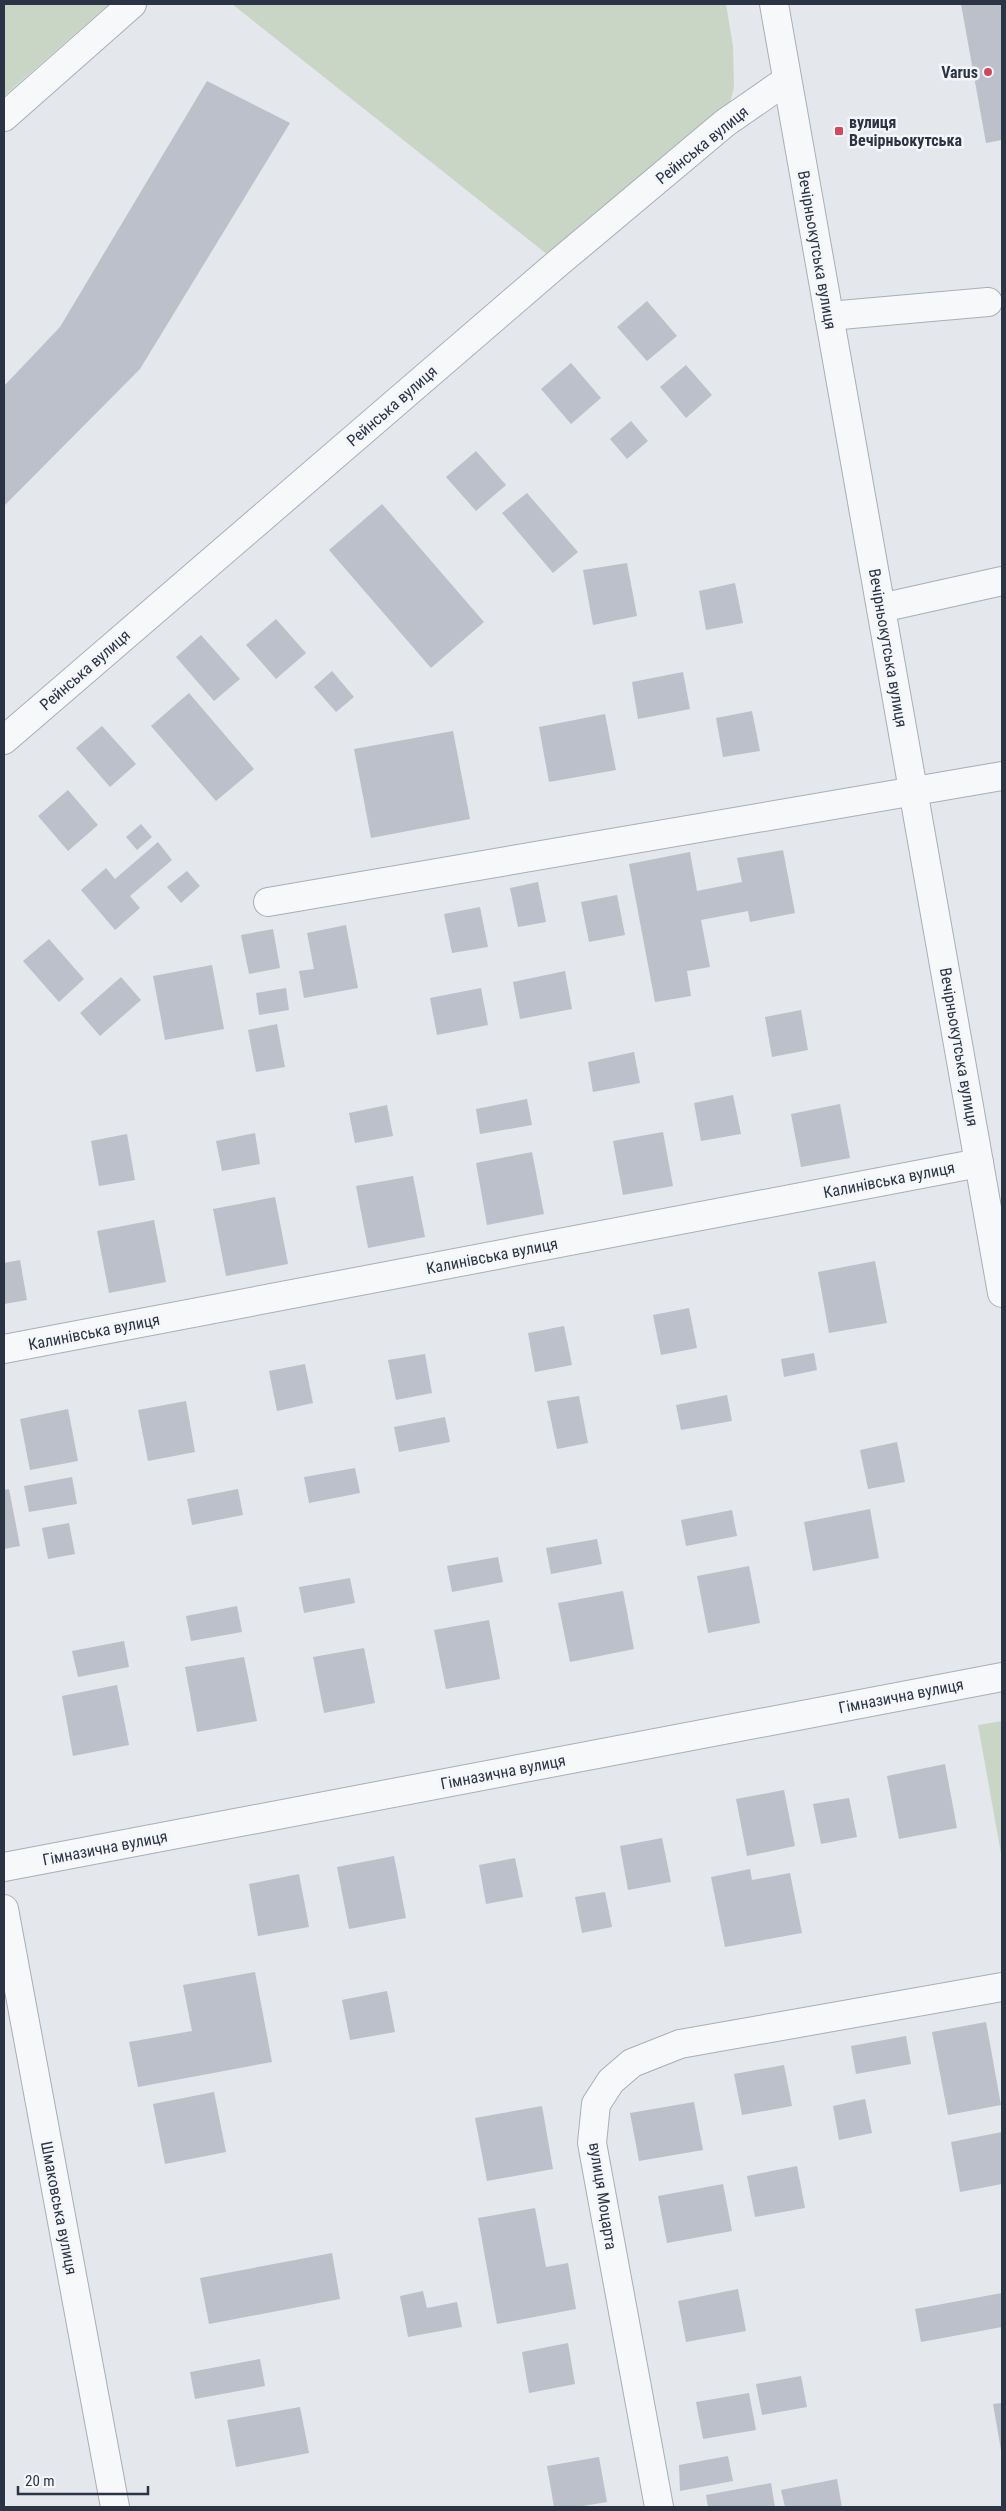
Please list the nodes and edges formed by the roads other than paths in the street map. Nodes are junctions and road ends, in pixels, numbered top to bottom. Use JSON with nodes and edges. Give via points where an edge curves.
{"nodes":[{"id":1,"x":132,"y":4,"type":"edge"},
{"id":2,"x":774,"y":4,"type":"edge"},
{"id":3,"x":787,"y":80,"type":"junction"},
{"id":4,"x":4,"y":117,"type":"edge"},
{"id":5,"x":988,"y":302,"type":"dead end"},
{"id":6,"x":829,"y":316,"type":"junction"},
{"id":7,"x":1002,"y":580,"type":"edge"},
{"id":8,"x":881,"y":608,"type":"junction"},
{"id":9,"x":4,"y":740,"type":"edge"},
{"id":10,"x":1002,"y":776,"type":"edge"},
{"id":11,"x":913,"y":790,"type":"junction"},
{"id":12,"x":268,"y":902,"type":"dead end"},
{"id":13,"x":979,"y":1163,"type":"junction"},
{"id":14,"x":1002,"y":1293,"type":"edge"},
{"id":15,"x":4,"y":1349,"type":"edge"},
{"id":16,"x":1002,"y":1677,"type":"edge"},
{"id":17,"x":4,"y":1867,"type":"edge"},
{"id":18,"x":4,"y":1909,"type":"edge"},
{"id":19,"x":1002,"y":1987,"type":"edge"},
{"id":20,"x":115,"y":2507,"type":"edge"},
{"id":21,"x":659,"y":2507,"type":"edge"}],
"edges":[{"from":1,"to":4,"type":"street"},
{"from":2,"to":3,"type":"street","name":"Вечірньокутська вулиця"},
{"from":3,"to":6,"type":"street","name":"Вечірньокутська вулиця"},
{"from":3,"to":9,"type":"street","name":"Рейнська вулиця","via":[[725,123],[558,262]]},
{"from":5,"to":6,"type":"street"},
{"from":6,"to":8,"type":"street","name":"Вечірньокутська вулиця"},
{"from":7,"to":8,"type":"street"},
{"from":8,"to":11,"type":"street","name":"Вечірньокутська вулиця"},
{"from":10,"to":11,"type":"street"},
{"from":11,"to":12,"type":"street"},
{"from":11,"to":13,"type":"street","name":"Вечірньокутська вулиця"},
{"from":13,"to":14,"type":"street","name":"Вечірньокутська вулиця"},
{"from":13,"to":15,"type":"street","name":"Калинівська вулиця"},
{"from":16,"to":17,"type":"street","name":"Гімназична вулиця"},
{"from":18,"to":20,"type":"street","name":"Шмаковська вулиця"},
{"from":19,"to":21,"type":"street","name":"вулиця Моцарта","via":[[680,2044],[632,2063],[611,2081],[596,2104],[592,2143]]}]}
